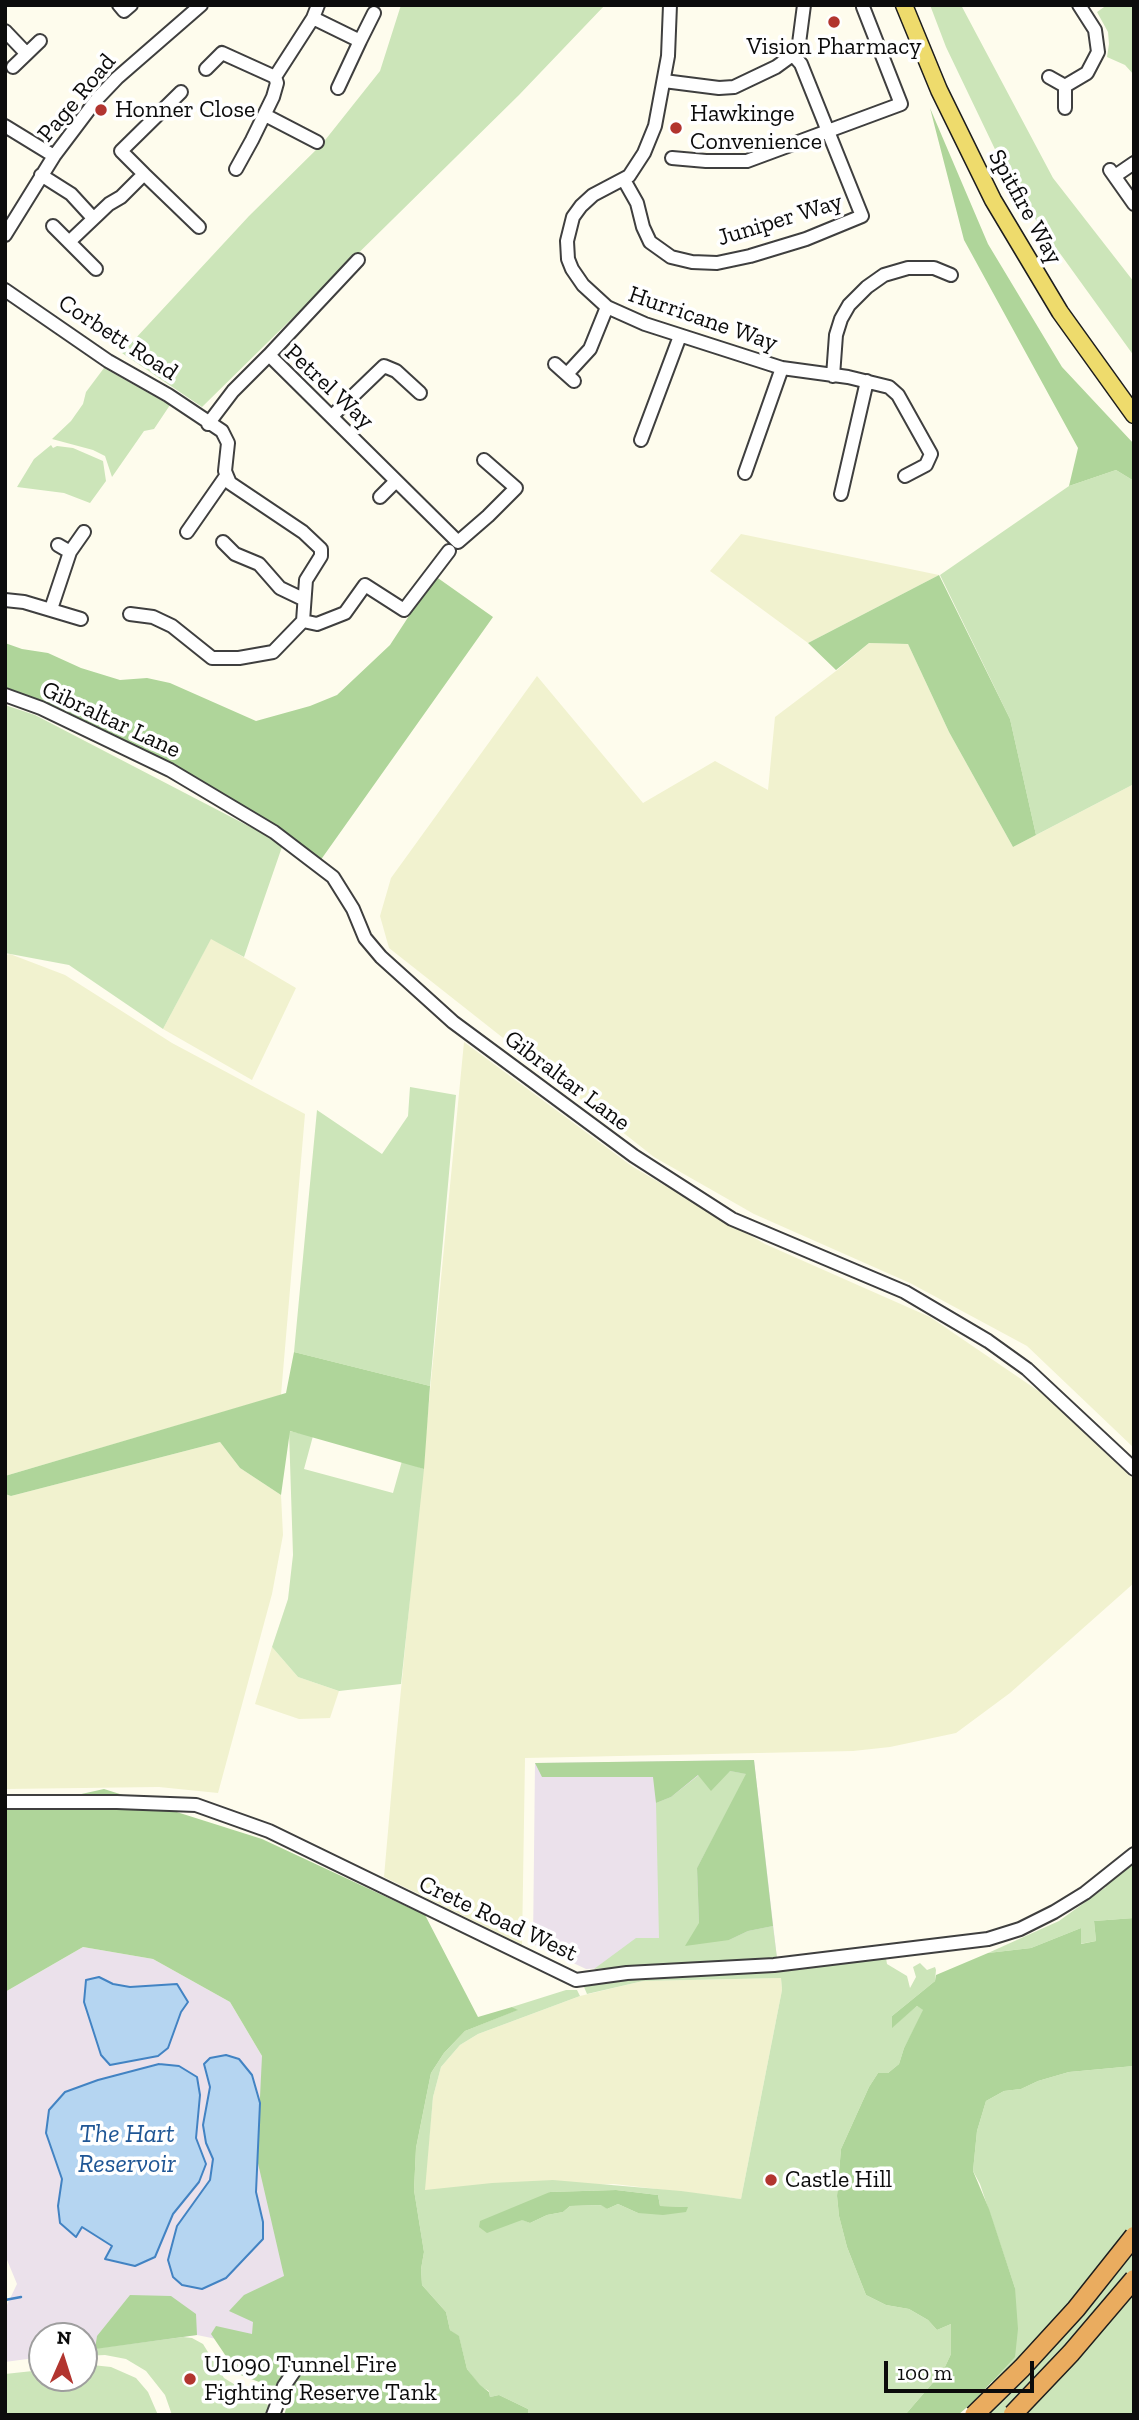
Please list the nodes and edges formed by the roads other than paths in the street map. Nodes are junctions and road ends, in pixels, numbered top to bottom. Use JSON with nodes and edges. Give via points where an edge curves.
{"nodes":[{"id":1,"x":119,"y":5,"type":"edge"},
{"id":2,"x":131,"y":5,"type":"edge"},
{"id":3,"x":201,"y":5,"type":"edge"},
{"id":4,"x":318,"y":5,"type":"edge"},
{"id":5,"x":804,"y":5,"type":"edge"},
{"id":6,"x":904,"y":5,"type":"edge"},
{"id":7,"x":1079,"y":5,"type":"edge"},
{"id":8,"x":668,"y":8,"type":"edge"},
{"id":9,"x":863,"y":8,"type":"dead end"},
{"id":10,"x":374,"y":13,"type":"dead end"},
{"id":11,"x":313,"y":18,"type":"junction"},
{"id":12,"x":5,"y":31,"type":"edge"},
{"id":13,"x":40,"y":41,"type":"dead end"},
{"id":14,"x":360,"y":41,"type":"junction"},
{"id":15,"x":26,"y":53,"type":"junction"},
{"id":16,"x":793,"y":56,"type":"junction"},
{"id":17,"x":13,"y":67,"type":"dead end"},
{"id":18,"x":206,"y":69,"type":"dead end"},
{"id":19,"x":275,"y":77,"type":"junction"},
{"id":20,"x":1049,"y":77,"type":"dead end"},
{"id":21,"x":664,"y":81,"type":"junction"},
{"id":22,"x":1065,"y":86,"type":"junction"},
{"id":23,"x":338,"y":88,"type":"dead end"},
{"id":24,"x":181,"y":92,"type":"dead end"},
{"id":25,"x":1065,"y":108,"type":"dead end"},
{"id":26,"x":265,"y":115,"type":"junction"},
{"id":27,"x":5,"y":126,"type":"edge"},
{"id":28,"x":828,"y":132,"type":"junction"},
{"id":29,"x":317,"y":142,"type":"dead end"},
{"id":30,"x":54,"y":156,"type":"junction"},
{"id":31,"x":672,"y":158,"type":"dead end"},
{"id":32,"x":1134,"y":163,"type":"edge"},
{"id":33,"x":236,"y":169,"type":"dead end"},
{"id":34,"x":144,"y":174,"type":"junction"},
{"id":35,"x":41,"y":175,"type":"junction"},
{"id":36,"x":624,"y":180,"type":"junction"},
{"id":37,"x":1134,"y":204,"type":"edge"},
{"id":38,"x":11,"y":211,"type":"edge"},
{"id":39,"x":93,"y":218,"type":"junction"},
{"id":40,"x":53,"y":226,"type":"dead end"},
{"id":41,"x":199,"y":228,"type":"dead end"},
{"id":42,"x":5,"y":235,"type":"edge"},
{"id":43,"x":69,"y":242,"type":"junction"},
{"id":44,"x":358,"y":260,"type":"dead end"},
{"id":45,"x":96,"y":269,"type":"dead end"},
{"id":46,"x":951,"y":275,"type":"dead end"},
{"id":47,"x":5,"y":290,"type":"edge"},
{"id":48,"x":607,"y":307,"type":"junction"},
{"id":49,"x":680,"y":336,"type":"junction"},
{"id":50,"x":269,"y":355,"type":"junction"},
{"id":51,"x":555,"y":364,"type":"dead end"},
{"id":52,"x":782,"y":368,"type":"junction"},
{"id":53,"x":833,"y":376,"type":"junction"},
{"id":54,"x":867,"y":381,"type":"junction"},
{"id":55,"x":419,"y":393,"type":"dead end"},
{"id":56,"x":1134,"y":415,"type":"edge"},
{"id":57,"x":332,"y":416,"type":"junction"},
{"id":58,"x":208,"y":424,"type":"junction"},
{"id":59,"x":641,"y":440,"type":"dead end"},
{"id":60,"x":484,"y":460,"type":"dead end"},
{"id":61,"x":744,"y":473,"type":"dead end"},
{"id":62,"x":226,"y":476,"type":"junction"},
{"id":63,"x":905,"y":476,"type":"dead end"},
{"id":64,"x":396,"y":481,"type":"junction"},
{"id":65,"x":841,"y":494,"type":"dead end"},
{"id":66,"x":380,"y":497,"type":"dead end"},
{"id":67,"x":187,"y":532,"type":"dead end"},
{"id":68,"x":83,"y":533,"type":"dead end"},
{"id":69,"x":223,"y":542,"type":"dead end"},
{"id":70,"x":58,"y":545,"type":"dead end"},
{"id":71,"x":449,"y":551,"type":"dead end"},
{"id":72,"x":70,"y":552,"type":"junction"},
{"id":73,"x":303,"y":599,"type":"junction"},
{"id":74,"x":5,"y":600,"type":"edge"},
{"id":75,"x":51,"y":608,"type":"junction"},
{"id":76,"x":130,"y":614,"type":"dead end"},
{"id":77,"x":81,"y":618,"type":"dead end"},
{"id":78,"x":303,"y":621,"type":"junction"},
{"id":79,"x":5,"y":695,"type":"edge"},
{"id":80,"x":1134,"y":1469,"type":"edge"},
{"id":81,"x":5,"y":1802,"type":"edge"},
{"id":82,"x":1134,"y":1854,"type":"edge"},
{"id":83,"x":1134,"y":2236,"type":"edge"},
{"id":84,"x":1134,"y":2279,"type":"edge"},
{"id":85,"x":295,"y":2370,"type":"dead end"},
{"id":86,"x":1013,"y":2414,"type":"edge"},
{"id":87,"x":272,"y":2415,"type":"edge"},
{"id":88,"x":974,"y":2415,"type":"edge"}],
"edges":[{"from":1,"to":2,"type":"street","via":[[124,11]]},
{"from":3,"to":30,"type":"street","name":"Page Road","via":[[117,78]]},
{"from":4,"to":11,"type":"street"},
{"from":5,"to":16,"type":"street","via":[[799,45]]},
{"from":6,"to":56,"type":"main road","name":"Spitfire Way","via":[[993,200],[1038,278]]},
{"from":7,"to":22,"type":"street","via":[[1095,30],[1098,52],[1087,73]]},
{"from":8,"to":21,"type":"street"},
{"from":9,"to":28,"type":"street","via":[[901,104]]},
{"from":10,"to":14,"type":"street"},
{"from":11,"to":14,"type":"street"},
{"from":11,"to":19,"type":"street"},
{"from":12,"to":15,"type":"street"},
{"from":13,"to":15,"type":"street"},
{"from":14,"to":23,"type":"street"},
{"from":15,"to":17,"type":"street"},
{"from":16,"to":21,"type":"street","via":[[734,87]]},
{"from":16,"to":28,"type":"street","via":[[801,64]]},
{"from":18,"to":19,"type":"street","via":[[222,53]]},
{"from":19,"to":26,"type":"street","via":[[276,90]]},
{"from":20,"to":22,"type":"street"},
{"from":21,"to":36,"type":"street","via":[[649,140]]},
{"from":22,"to":25,"type":"street"},
{"from":24,"to":34,"type":"street","via":[[121,152]]},
{"from":26,"to":29,"type":"street"},
{"from":26,"to":33,"type":"street"},
{"from":27,"to":30,"type":"street"},
{"from":28,"to":31,"type":"street","via":[[747,160]]},
{"from":28,"to":36,"type":"street","name":"Juniper Way","via":[[862,216],[750,256],[699,263],[664,253],[646,234]]},
{"from":30,"to":35,"type":"street","name":"Page Road"},
{"from":32,"to":37,"type":"street","via":[[1112,173]]},
{"from":34,"to":39,"type":"street"},
{"from":34,"to":41,"type":"street"},
{"from":35,"to":38,"type":"street","name":"Page Road"},
{"from":35,"to":39,"type":"street","via":[[71,194]]},
{"from":36,"to":48,"type":"street","name":"Hurricane Way","via":[[585,201],[568,234],[568,259],[575,275]]},
{"from":38,"to":42,"type":"street","name":"Page Road"},
{"from":39,"to":43,"type":"street"},
{"from":40,"to":43,"type":"street"},
{"from":43,"to":45,"type":"street"},
{"from":44,"to":50,"type":"street","via":[[346,279]]},
{"from":46,"to":53,"type":"street","via":[[934,268],[908,268],[884,275],[867,287],[841,319]]},
{"from":47,"to":58,"type":"street","name":"Corbett Road"},
{"from":48,"to":49,"type":"street","name":"Hurricane Way"},
{"from":48,"to":51,"type":"street","via":[[590,349],[570,378]]},
{"from":49,"to":52,"type":"street","name":"Hurricane Way"},
{"from":49,"to":59,"type":"street"},
{"from":50,"to":57,"type":"street","name":"Petrel Way"},
{"from":50,"to":58,"type":"street","name":"Petrel Way"},
{"from":52,"to":53,"type":"street","name":"Hurricane Way"},
{"from":52,"to":61,"type":"street"},
{"from":53,"to":54,"type":"street","name":"Hurricane Way"},
{"from":54,"to":63,"type":"street","name":"Hurricane Way","via":[[895,392],[930,451],[926,465]]},
{"from":54,"to":65,"type":"street"},
{"from":55,"to":57,"type":"street","via":[[384,366]]},
{"from":57,"to":64,"type":"street","name":"Petrel Way"},
{"from":58,"to":62,"type":"street","name":"Corbett Road","via":[[222,431],[228,443]]},
{"from":60,"to":64,"type":"street","name":"Petrel Way","via":[[516,488],[458,542]]},
{"from":62,"to":67,"type":"street"},
{"from":62,"to":73,"type":"street","via":[[321,549],[306,580]]},
{"from":64,"to":66,"type":"street"},
{"from":68,"to":72,"type":"street"},
{"from":69,"to":73,"type":"street","via":[[235,554],[259,564],[280,588]]},
{"from":70,"to":72,"type":"street"},
{"from":71,"to":78,"type":"street","via":[[408,614],[365,585],[345,613],[317,624]]},
{"from":72,"to":75,"type":"street"},
{"from":73,"to":78,"type":"street"},
{"from":74,"to":75,"type":"street"},
{"from":75,"to":77,"type":"street"},
{"from":76,"to":78,"type":"street","via":[[165,622],[218,659],[274,652]]},
{"from":79,"to":80,"type":"street","name":"Gibraltar Lane","via":[[170,770],[274,832],[333,877],[381,957],[443,1013],[634,1156],[732,1219],[905,1292],[988,1340],[1027,1368]]},
{"from":81,"to":82,"type":"street","name":"Crete Road West","via":[[196,1805],[269,1831],[576,1980],[774,1965],[988,1939],[1054,1912]]},
{"from":83,"to":88,"type":"highway","bridge":true,"via":[[1076,2309]]},
{"from":84,"to":86,"type":"highway","bridge":true},
{"from":85,"to":87,"type":"street"}]}
